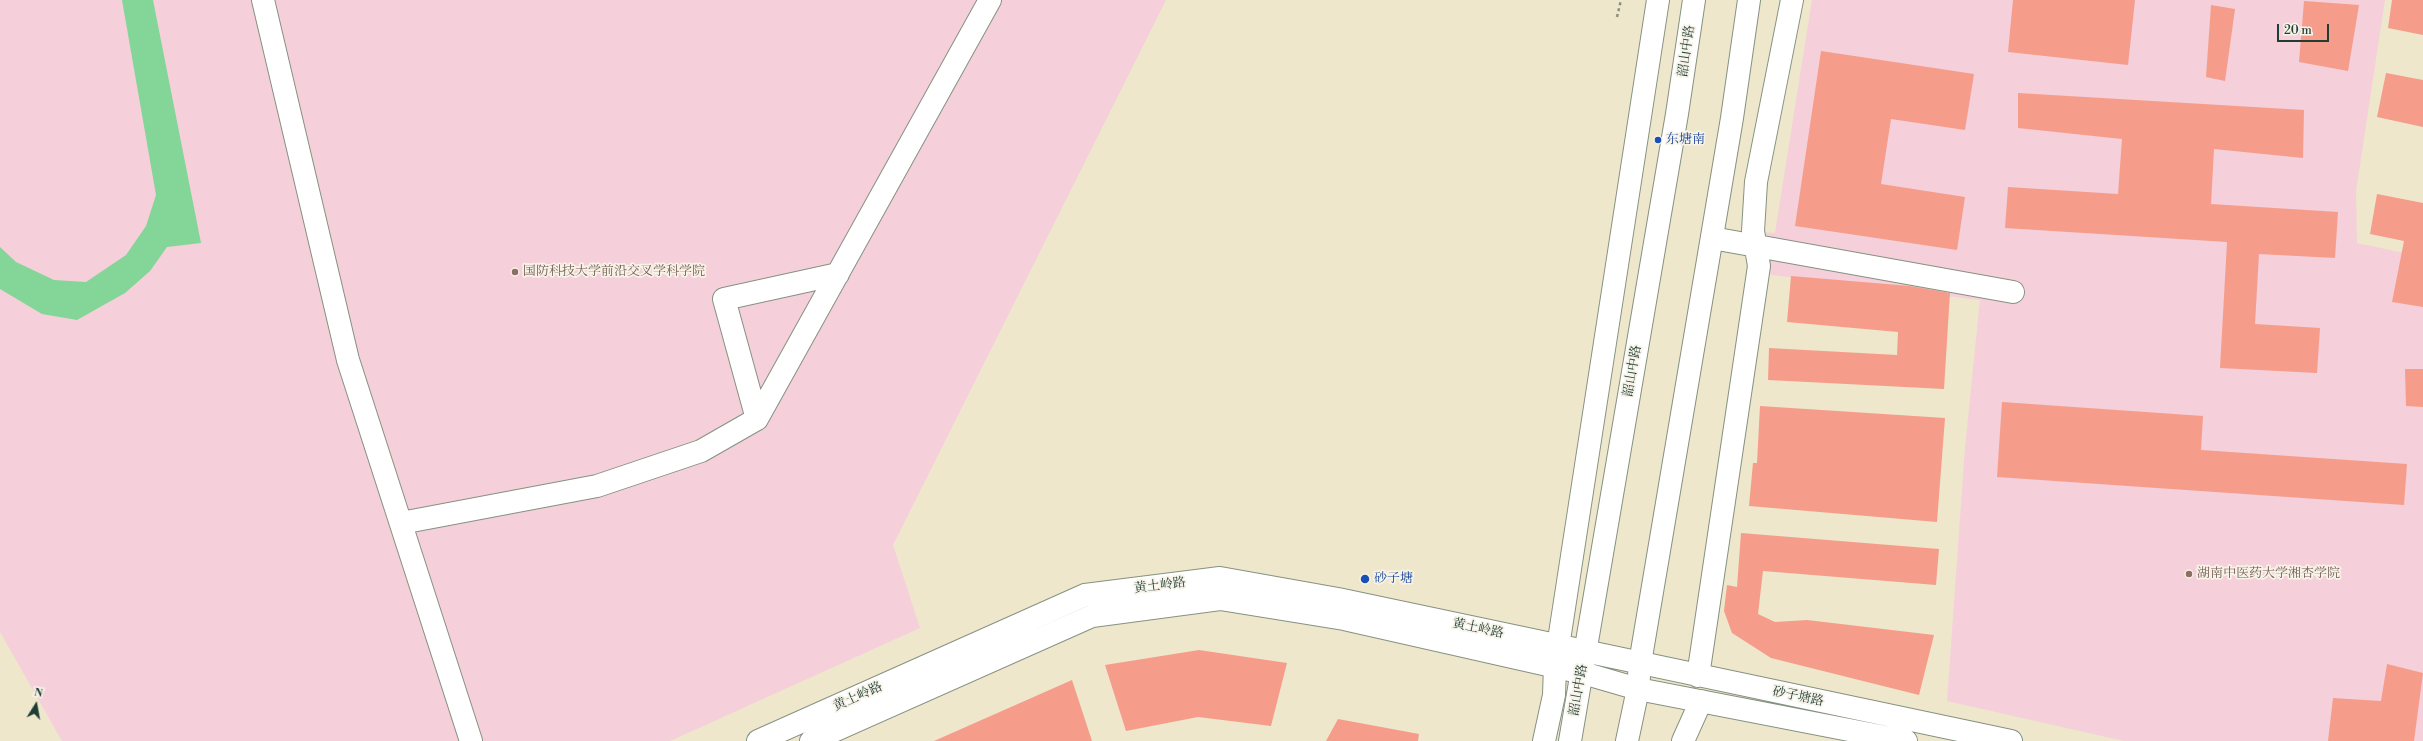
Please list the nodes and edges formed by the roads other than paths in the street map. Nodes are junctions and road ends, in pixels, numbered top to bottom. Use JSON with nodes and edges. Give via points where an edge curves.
{"nodes":[{"id":1,"x":263,"y":0,"type":"edge"},
{"id":2,"x":990,"y":0,"type":"edge"},
{"id":3,"x":1658,"y":0,"type":"edge"},
{"id":4,"x":1694,"y":0,"type":"edge"},
{"id":5,"x":1749,"y":0,"type":"edge"},
{"id":6,"x":1792,"y":0,"type":"edge"},
{"id":7,"x":1712,"y":238,"type":"junction"},
{"id":8,"x":1756,"y":246,"type":"junction"},
{"id":9,"x":838,"y":274,"type":"junction"},
{"id":10,"x":2013,"y":292,"type":"dead end"},
{"id":11,"x":757,"y":419,"type":"junction"},
{"id":12,"x":401,"y":523,"type":"junction"},
{"id":13,"x":1557,"y":656,"type":"junction"},
{"id":14,"x":1584,"y":662,"type":"junction"},
{"id":15,"x":1640,"y":663,"type":"junction"},
{"id":16,"x":1698,"y":676,"type":"junction"},
{"id":17,"x":1638,"y":689,"type":"junction"},
{"id":18,"x":1701,"y":701,"type":"junction"},
{"id":19,"x":471,"y":741,"type":"edge"},
{"id":20,"x":758,"y":741,"type":"edge"},
{"id":21,"x":811,"y":741,"type":"edge"},
{"id":22,"x":1544,"y":741,"type":"edge"},
{"id":23,"x":1570,"y":741,"type":"edge"},
{"id":24,"x":1627,"y":741,"type":"edge"},
{"id":25,"x":1683,"y":741,"type":"edge"},
{"id":26,"x":1906,"y":741,"type":"edge"},
{"id":27,"x":2011,"y":741,"type":"edge"}],
"edges":[{"from":1,"to":12,"type":"street","via":[[348,360]]},
{"from":2,"to":9,"type":"street"},
{"from":3,"to":13,"type":"street"},
{"from":4,"to":14,"type":"street","name":"韶山中路","via":[[1678,114]]},
{"from":5,"to":7,"type":"street"},
{"from":6,"to":8,"type":"street","via":[[1756,182],[1753,231]]},
{"from":7,"to":8,"type":"street"},
{"from":7,"to":15,"type":"street"},
{"from":8,"to":10,"type":"street"},
{"from":8,"to":16,"type":"street","via":[[1759,266]]},
{"from":9,"to":11,"type":"street"},
{"from":9,"to":11,"type":"street","via":[[724,299]]},
{"from":11,"to":12,"type":"street","via":[[701,451],[596,486]]},
{"from":12,"to":19,"type":"street"},
{"from":13,"to":14,"type":"street","name":"黄土岭路"},
{"from":13,"to":20,"type":"street","name":"黄土岭路","via":[[1338,599],[1220,578],[1086,595]]},
{"from":13,"to":21,"type":"street","name":"黄土岭路","via":[[1220,599],[1092,616]]},
{"from":13,"to":22,"type":"street","via":[[1554,694]]},
{"from":14,"to":15,"type":"street","name":"砂子塘路"},
{"from":14,"to":17,"type":"street","name":"砂子塘路"},
{"from":14,"to":23,"type":"street","name":"韶山中路"},
{"from":15,"to":16,"type":"street","name":"砂子塘路"},
{"from":15,"to":17,"type":"street"},
{"from":16,"to":27,"type":"street","name":"砂子塘路"},
{"from":17,"to":18,"type":"street","name":"砂子塘路"},
{"from":17,"to":24,"type":"street"},
{"from":18,"to":25,"type":"street"},
{"from":18,"to":26,"type":"street","name":"砂子塘路"}]}
